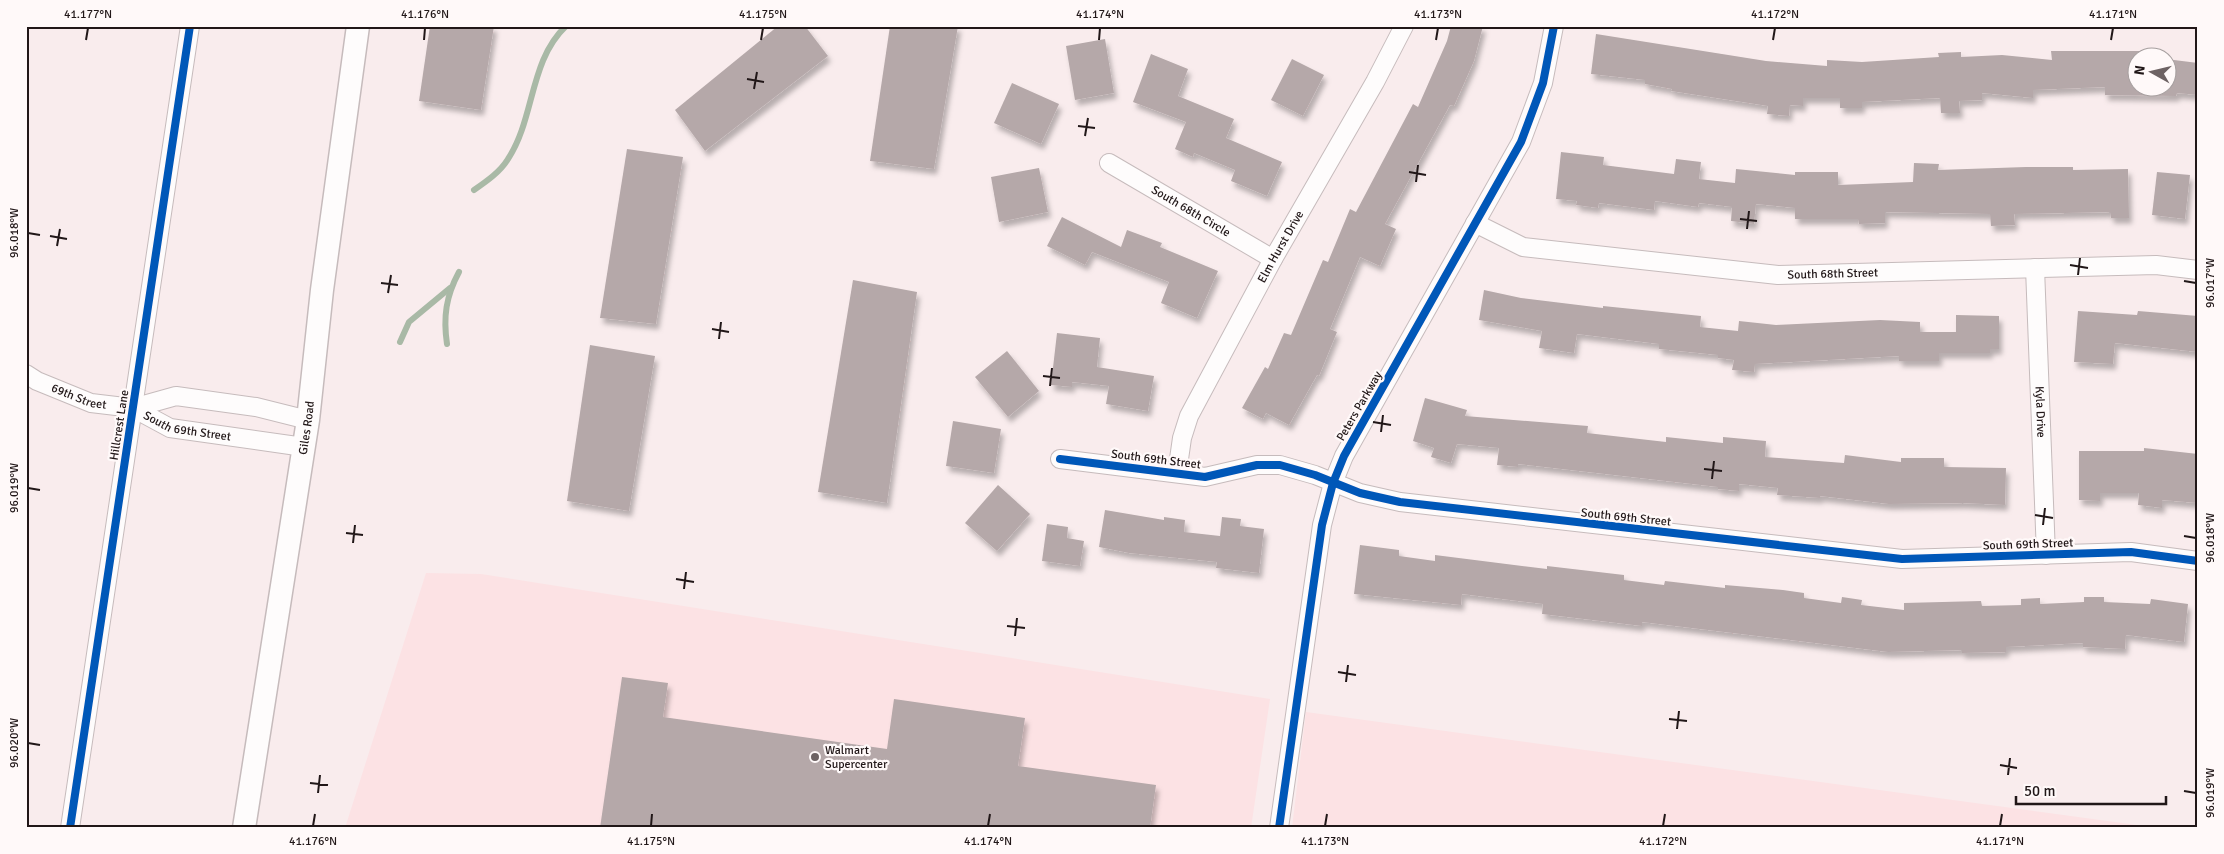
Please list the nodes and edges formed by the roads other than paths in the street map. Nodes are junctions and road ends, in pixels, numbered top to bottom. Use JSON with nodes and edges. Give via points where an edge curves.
{"nodes":[{"id":1,"x":190,"y":26,"type":"edge"},
{"id":2,"x":358,"y":26,"type":"edge"},
{"id":3,"x":1404,"y":26,"type":"edge"},
{"id":4,"x":1554,"y":26,"type":"edge"},
{"id":5,"x":1109,"y":163,"type":"dead end"},
{"id":6,"x":1475,"y":223,"type":"junction"},
{"id":7,"x":1273,"y":259,"type":"junction"},
{"id":8,"x":2035,"y":268,"type":"junction"},
{"id":9,"x":2198,"y":270,"type":"edge"},
{"id":10,"x":26,"y":374,"type":"edge"},
{"id":11,"x":133,"y":408,"type":"junction"},
{"id":12,"x":308,"y":420,"type":"junction"},
{"id":13,"x":304,"y":447,"type":"junction"},
{"id":14,"x":1060,"y":459,"type":"dead end"},
{"id":15,"x":1177,"y":473,"type":"junction"},
{"id":16,"x":1333,"y":483,"type":"junction"},
{"id":17,"x":2046,"y":555,"type":"junction"},
{"id":18,"x":2198,"y":561,"type":"edge"},
{"id":19,"x":70,"y":828,"type":"edge"},
{"id":20,"x":244,"y":828,"type":"edge"},
{"id":21,"x":1279,"y":828,"type":"edge"}],
"edges":[{"from":1,"to":11,"type":"street","name":"Hillcrest Lane"},
{"from":2,"to":12,"type":"street","name":"Giles Road"},
{"from":3,"to":7,"type":"street","name":"Elm Hurst Drive"},
{"from":4,"to":6,"type":"street","name":"Peters Parkway","via":[[1543,84],[1520,142]]},
{"from":5,"to":7,"type":"street","name":"South 68th Circle"},
{"from":6,"to":8,"type":"street","name":"South 68th Street","via":[[1523,247],[1778,275]]},
{"from":6,"to":16,"type":"street","name":"Peters Parkway","via":[[1344,456]]},
{"from":7,"to":15,"type":"street","name":"Elm Hurst Drive","via":[[1189,416]]},
{"from":8,"to":9,"type":"street","name":"South 68th Street","via":[[2156,265]]},
{"from":8,"to":17,"type":"street","name":"Kyla Drive"},
{"from":10,"to":11,"type":"street","name":"69th Street","via":[[91,403]]},
{"from":11,"to":12,"type":"street","name":"South 69th Street","via":[[176,396],[256,407]]},
{"from":11,"to":13,"type":"street","name":"South 69th Street","via":[[170,428]]},
{"from":11,"to":19,"type":"street","name":"Hillcrest Lane"},
{"from":12,"to":13,"type":"street","name":"Giles Road"},
{"from":13,"to":20,"type":"street","name":"Giles Road"},
{"from":14,"to":15,"type":"street","name":"South 69th Street"},
{"from":15,"to":16,"type":"street","name":"South 69th Street","via":[[1205,477],[1268,464],[1292,468]]},
{"from":16,"to":17,"type":"street","name":"South 69th Street","via":[[1400,502],[1902,559]]},
{"from":16,"to":21,"type":"street","name":"Peters Parkway","via":[[1322,525]]},
{"from":17,"to":18,"type":"street","name":"South 69th Street","via":[[2131,552]]}]}
